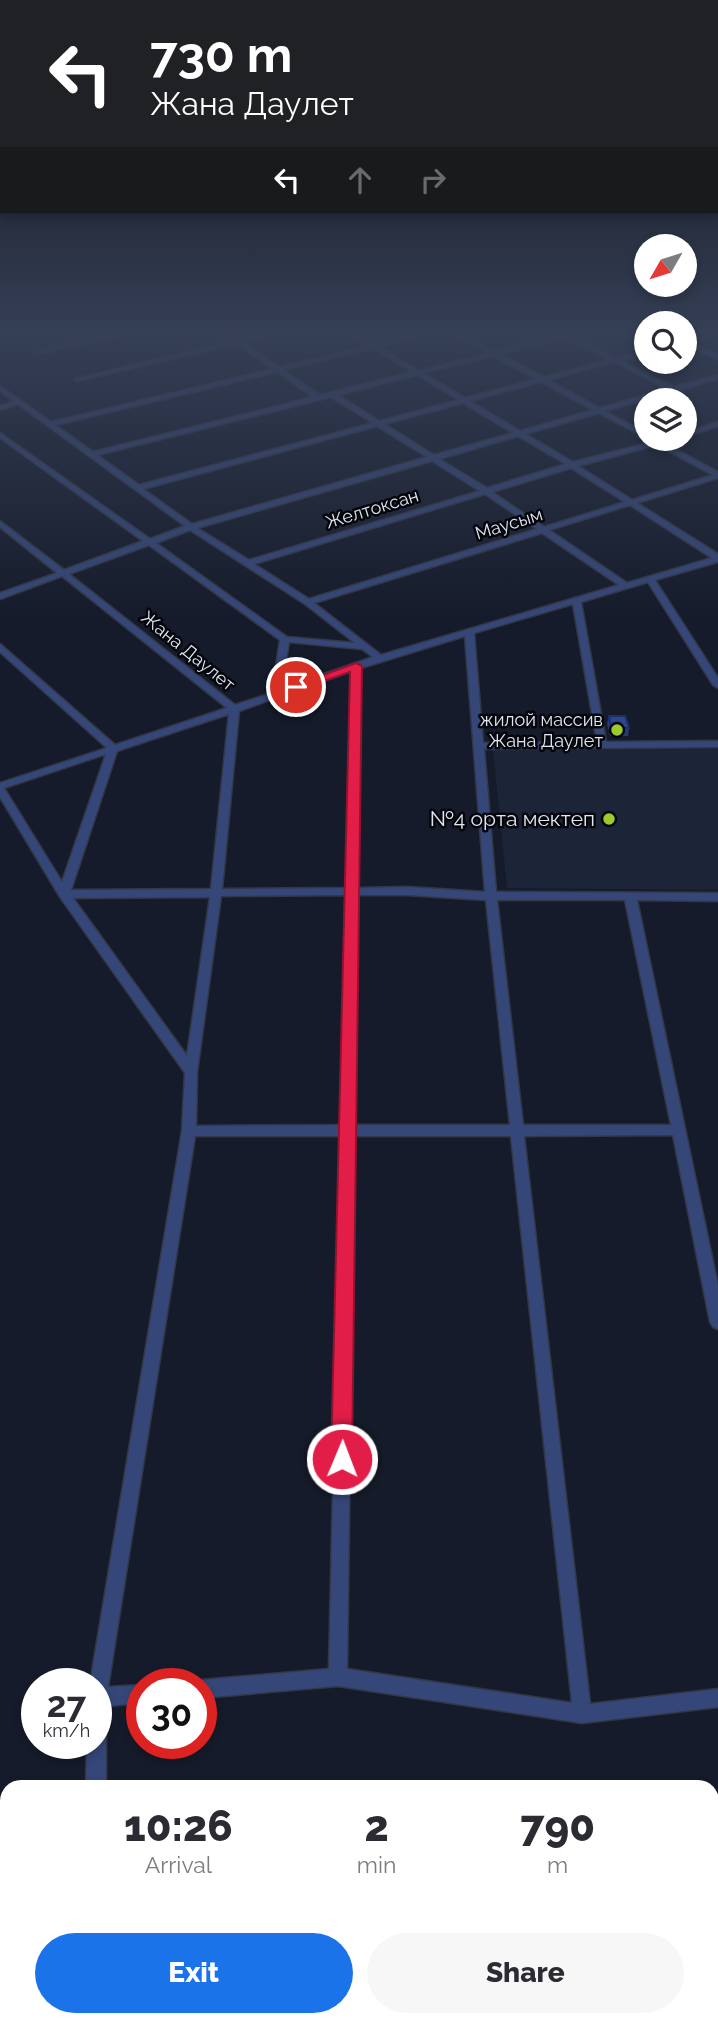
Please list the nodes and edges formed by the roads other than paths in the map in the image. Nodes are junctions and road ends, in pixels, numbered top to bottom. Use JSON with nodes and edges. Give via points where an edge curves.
{"nodes":[{"id":1,"x":56,"y":428,"type":"edge"},
{"id":2,"x":196,"y":428,"type":"edge"},
{"id":3,"x":366,"y":428,"type":"edge"},
{"id":4,"x":390,"y":428,"type":"edge"},
{"id":5,"x":510,"y":428,"type":"edge"},
{"id":6,"x":538,"y":428,"type":"edge"},
{"id":7,"x":519,"y":434,"type":"junction"},
{"id":8,"x":0,"y":435,"type":"edge"},
{"id":9,"x":634,"y":447,"type":"edge"},
{"id":10,"x":674,"y":451,"type":"edge"},
{"id":11,"x":94,"y":454,"type":"junction"},
{"id":12,"x":434,"y":457,"type":"junction"},
{"id":13,"x":572,"y":465,"type":"junction"},
{"id":14,"x":718,"y":475,"type":"edge"},
{"id":15,"x":138,"y":488,"type":"junction"},
{"id":16,"x":486,"y":491,"type":"junction"},
{"id":17,"x":631,"y":503,"type":"junction"},
{"id":18,"x":0,"y":523,"type":"edge"},
{"id":19,"x":191,"y":527,"type":"junction"},
{"id":20,"x":542,"y":530,"type":"junction"},
{"id":21,"x":148,"y":543,"type":"junction"},
{"id":22,"x":718,"y":559,"type":"edge"},
{"id":23,"x":246,"y":564,"type":"junction"},
{"id":24,"x":65,"y":573,"type":"junction"},
{"id":25,"x":650,"y":579,"type":"junction"},
{"id":26,"x":626,"y":586,"type":"junction"},
{"id":27,"x":0,"y":596,"type":"edge"},
{"id":28,"x":577,"y":601,"type":"junction"},
{"id":29,"x":308,"y":602,"type":"junction"},
{"id":30,"x":469,"y":632,"type":"junction"},
{"id":31,"x":285,"y":639,"type":"junction"},
{"id":32,"x":364,"y":646,"type":"junction"},
{"id":33,"x":0,"y":647,"type":"edge"},
{"id":34,"x":380,"y":658,"type":"junction"},
{"id":35,"x":356,"y":666,"type":"junction"},
{"id":36,"x":718,"y":685,"type":"edge"},
{"id":37,"x":276,"y":694,"type":"junction"},
{"id":38,"x":234,"y":709,"type":"junction"},
{"id":39,"x":718,"y":744,"type":"edge"},
{"id":40,"x":602,"y":745,"type":"junction"},
{"id":41,"x":478,"y":746,"type":"junction"},
{"id":42,"x":113,"y":748,"type":"junction"},
{"id":43,"x":0,"y":788,"type":"edge"},
{"id":44,"x":351,"y":891,"type":"junction"},
{"id":45,"x":216,"y":892,"type":"junction"},
{"id":46,"x":64,"y":894,"type":"junction"},
{"id":47,"x":491,"y":896,"type":"junction"},
{"id":48,"x":630,"y":896,"type":"junction"},
{"id":49,"x":718,"y":897,"type":"edge"},
{"id":50,"x":191,"y":1072,"type":"junction"},
{"id":51,"x":348,"y":1130,"type":"junction"},
{"id":52,"x":679,"y":1130,"type":"junction"},
{"id":53,"x":188,"y":1131,"type":"junction"},
{"id":54,"x":517,"y":1131,"type":"junction"},
{"id":55,"x":713,"y":1274,"type":"edge"},
{"id":56,"x":718,"y":1322,"type":"edge"},
{"id":57,"x":102,"y":1668,"type":"edge"},
{"id":58,"x":338,"y":1678,"type":"junction"},
{"id":59,"x":217,"y":1688,"type":"edge"},
{"id":60,"x":718,"y":1698,"type":"edge"},
{"id":61,"x":582,"y":1714,"type":"junction"},
{"id":62,"x":96,"y":1759,"type":"edge"},
{"id":63,"x":96,"y":1780,"type":"edge"}],
"edges":[{"from":1,"to":11,"type":"street"},
{"from":2,"to":11,"type":"street"},
{"from":3,"to":15,"type":"street"},
{"from":4,"to":12,"type":"street"},
{"from":5,"to":7,"type":"street"},
{"from":6,"to":7,"type":"street"},
{"from":7,"to":12,"type":"street"},
{"from":7,"to":13,"type":"street"},
{"from":8,"to":21,"type":"street"},
{"from":9,"to":13,"type":"street","name":"Желтоксан"},
{"from":10,"to":14,"type":"street"},
{"from":11,"to":15,"type":"street"},
{"from":12,"to":16,"type":"street"},
{"from":12,"to":19,"type":"street"},
{"from":13,"to":16,"type":"street","name":"Желтоксан"},
{"from":13,"to":17,"type":"street"},
{"from":14,"to":17,"type":"street","name":"Маусым"},
{"from":15,"to":19,"type":"street"},
{"from":16,"to":20,"type":"street"},
{"from":16,"to":23,"type":"street","name":"Желтоксан"},
{"from":17,"to":20,"type":"street","name":"Маусым"},
{"from":17,"to":22,"type":"street"},
{"from":18,"to":24,"type":"street","name":"Жана Даулет"},
{"from":19,"to":21,"type":"street"},
{"from":19,"to":23,"type":"street"},
{"from":20,"to":26,"type":"street"},
{"from":20,"to":29,"type":"street","name":"Маусым"},
{"from":21,"to":24,"type":"street"},
{"from":21,"to":31,"type":"street"},
{"from":22,"to":25,"type":"street","name":"Жана Даулет"},
{"from":23,"to":29,"type":"street"},
{"from":24,"to":27,"type":"street"},
{"from":24,"to":38,"type":"street","name":"Жана Даулет"},
{"from":25,"to":26,"type":"street","name":"Жана Даулет"},
{"from":25,"to":36,"type":"street"},
{"from":26,"to":28,"type":"street","name":"Жана Даулет"},
{"from":28,"to":30,"type":"street","name":"Жана Даулет"},
{"from":28,"to":40,"type":"street"},
{"from":29,"to":32,"type":"street"},
{"from":30,"to":34,"type":"street","name":"Жана Даулет"},
{"from":30,"to":41,"type":"street"},
{"from":31,"to":32,"type":"street"},
{"from":31,"to":37,"type":"street"},
{"from":32,"to":34,"type":"street"},
{"from":33,"to":42,"type":"street"},
{"from":34,"to":35,"type":"street","name":"Жана Даулет"},
{"from":35,"to":37,"type":"street","name":"Жана Даулет"},
{"from":35,"to":44,"type":"street"},
{"from":37,"to":38,"type":"street","name":"Жана Даулет"},
{"from":38,"to":42,"type":"street"},
{"from":38,"to":45,"type":"street"},
{"from":39,"to":40,"type":"street"},
{"from":40,"to":41,"type":"street"},
{"from":41,"to":47,"type":"street"},
{"from":42,"to":43,"type":"street"},
{"from":42,"to":46,"type":"street"},
{"from":43,"to":46,"type":"street"},
{"from":44,"to":45,"type":"street"},
{"from":44,"to":47,"type":"street"},
{"from":44,"to":51,"type":"street"},
{"from":45,"to":46,"type":"street"},
{"from":45,"to":50,"type":"street"},
{"from":46,"to":50,"type":"street"},
{"from":47,"to":48,"type":"street"},
{"from":47,"to":54,"type":"street"},
{"from":48,"to":49,"type":"street"},
{"from":48,"to":52,"type":"street"},
{"from":50,"to":53,"type":"street"},
{"from":51,"to":53,"type":"street"},
{"from":51,"to":54,"type":"street"},
{"from":51,"to":58,"type":"street"},
{"from":52,"to":54,"type":"street"},
{"from":52,"to":55,"type":"street"},
{"from":53,"to":57,"type":"street"},
{"from":54,"to":61,"type":"street"},
{"from":55,"to":56,"type":"street"},
{"from":58,"to":59,"type":"street"},
{"from":58,"to":61,"type":"street"},
{"from":60,"to":61,"type":"street"},
{"from":62,"to":63,"type":"street"}]}
